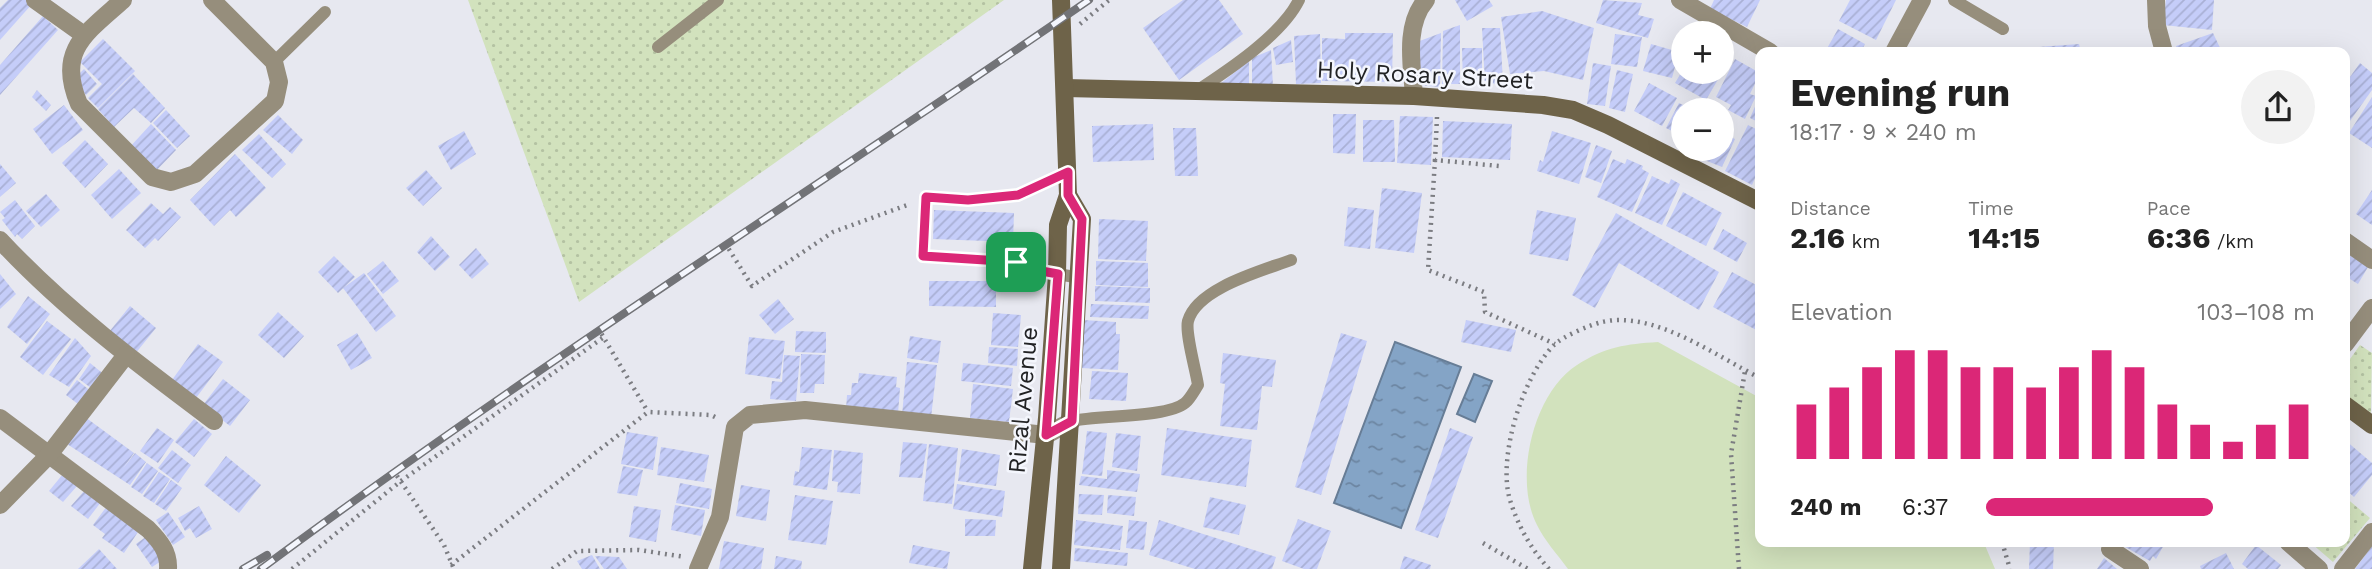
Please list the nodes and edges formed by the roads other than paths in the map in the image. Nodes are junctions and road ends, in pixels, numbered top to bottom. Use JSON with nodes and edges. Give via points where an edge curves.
{"nodes":[{"id":1,"x":35,"y":0,"type":"edge"},
{"id":2,"x":123,"y":0,"type":"edge"},
{"id":3,"x":212,"y":0,"type":"edge"},
{"id":4,"x":718,"y":0,"type":"edge"},
{"id":5,"x":1061,"y":0,"type":"edge"},
{"id":6,"x":1299,"y":0,"type":"edge"},
{"id":7,"x":1426,"y":0,"type":"edge"},
{"id":8,"x":1680,"y":0,"type":"edge"},
{"id":9,"x":1922,"y":0,"type":"edge"},
{"id":10,"x":1954,"y":0,"type":"edge"},
{"id":11,"x":2156,"y":0,"type":"edge"},
{"id":12,"x":326,"y":12,"type":"dead end"},
{"id":13,"x":2003,"y":29,"type":"dead end"},
{"id":14,"x":83,"y":36,"type":"junction"},
{"id":15,"x":658,"y":47,"type":"dead end"},
{"id":16,"x":1761,"y":47,"type":"edge"},
{"id":17,"x":1897,"y":47,"type":"edge"},
{"id":18,"x":2163,"y":47,"type":"edge"},
{"id":19,"x":274,"y":62,"type":"junction"},
{"id":20,"x":1065,"y":88,"type":"junction"},
{"id":21,"x":1194,"y":92,"type":"junction"},
{"id":22,"x":1414,"y":96,"type":"junction"},
{"id":23,"x":1068,"y":172,"type":"junction"},
{"id":24,"x":1068,"y":195,"type":"junction"},
{"id":25,"x":1755,"y":199,"type":"edge"},
{"id":26,"x":0,"y":240,"type":"edge"},
{"id":27,"x":2350,"y":245,"type":"edge"},
{"id":28,"x":1292,"y":260,"type":"dead end"},
{"id":29,"x":2372,"y":260,"type":"edge"},
{"id":30,"x":1058,"y":274,"type":"junction"},
{"id":31,"x":1080,"y":278,"type":"junction"},
{"id":32,"x":2372,"y":308,"type":"edge"},
{"id":33,"x":2350,"y":337,"type":"edge"},
{"id":34,"x":126,"y":355,"type":"junction"},
{"id":35,"x":2350,"y":409,"type":"edge"},
{"id":36,"x":0,"y":418,"type":"edge"},
{"id":37,"x":214,"y":421,"type":"dead end"},
{"id":38,"x":1072,"y":421,"type":"junction"},
{"id":39,"x":2372,"y":425,"type":"edge"},
{"id":40,"x":1046,"y":435,"type":"junction"},
{"id":41,"x":48,"y":456,"type":"junction"},
{"id":42,"x":0,"y":505,"type":"edge"},
{"id":43,"x":2372,"y":532,"type":"edge"},
{"id":44,"x":2294,"y":547,"type":"edge"},
{"id":45,"x":2110,"y":549,"type":"dead end"},
{"id":46,"x":701,"y":564,"type":"edge"},
{"id":47,"x":164,"y":566,"type":"edge"},
{"id":48,"x":1032,"y":569,"type":"edge"},
{"id":49,"x":1061,"y":569,"type":"edge"},
{"id":50,"x":2140,"y":569,"type":"edge"},
{"id":51,"x":2319,"y":569,"type":"edge"},
{"id":52,"x":2343,"y":569,"type":"edge"}],
"edges":[{"from":1,"to":14,"type":"street"},
{"from":2,"to":14,"type":"street"},
{"from":3,"to":19,"type":"street"},
{"from":4,"to":15,"type":"lane"},
{"from":5,"to":20,"type":"main road","name":"Rizal Avenue"},
{"from":6,"to":21,"type":"lane","via":[[1292,14],[1265,38]]},
{"from":7,"to":22,"type":"street","via":[[1411,39]]},
{"from":8,"to":16,"type":"street"},
{"from":9,"to":17,"type":"street"},
{"from":10,"to":13,"type":"lane"},
{"from":11,"to":18,"type":"street"},
{"from":12,"to":19,"type":"lane"},
{"from":14,"to":19,"type":"street","via":[[68,69],[79,104],[152,177],[171,181],[195,174],[275,101],[279,82]]},
{"from":20,"to":21,"type":"main road","name":"Holy Rosary Street"},
{"from":20,"to":23,"type":"main road","name":"Rizal Avenue"},
{"from":21,"to":22,"type":"main road","name":"Holy Rosary Street"},
{"from":22,"to":25,"type":"main road","name":"Holy Rosary Street","via":[[1573,110]]},
{"from":23,"to":24,"type":"main road","name":"Rizal Avenue"},
{"from":23,"to":30,"type":"lane","via":[[1018,195],[968,200],[926,197],[923,256],[1016,262]]},
{"from":24,"to":30,"type":"main road","name":"Rizal Avenue","via":[[1058,225]]},
{"from":24,"to":31,"type":"main road","name":"Rizal Avenue","via":[[1082,219]]},
{"from":26,"to":34,"type":"street","via":[[35,278]]},
{"from":27,"to":29,"type":"street"},
{"from":28,"to":38,"type":"lane","via":[[1234,282],[1198,302],[1187,323],[1198,385],[1186,403],[1167,412],[1098,415]]},
{"from":30,"to":31,"type":"lane"},
{"from":30,"to":40,"type":"main road","name":"Rizal Avenue"},
{"from":31,"to":38,"type":"main road","name":"Rizal Avenue"},
{"from":32,"to":33,"type":"street"},
{"from":34,"to":37,"type":"street"},
{"from":34,"to":41,"type":"street"},
{"from":35,"to":39,"type":"main road"},
{"from":36,"to":41,"type":"street"},
{"from":38,"to":40,"type":"street"},
{"from":38,"to":49,"type":"main road","name":"Rizal Avenue"},
{"from":40,"to":46,"type":"street","via":[[805,410],[750,415],[735,427],[720,517]]},
{"from":40,"to":48,"type":"main road","name":"Rizal Avenue"},
{"from":41,"to":42,"type":"street"},
{"from":41,"to":47,"type":"street","via":[[148,529],[161,542]]},
{"from":43,"to":52,"type":"street"},
{"from":44,"to":51,"type":"street"},
{"from":45,"to":50,"type":"street"}]}
